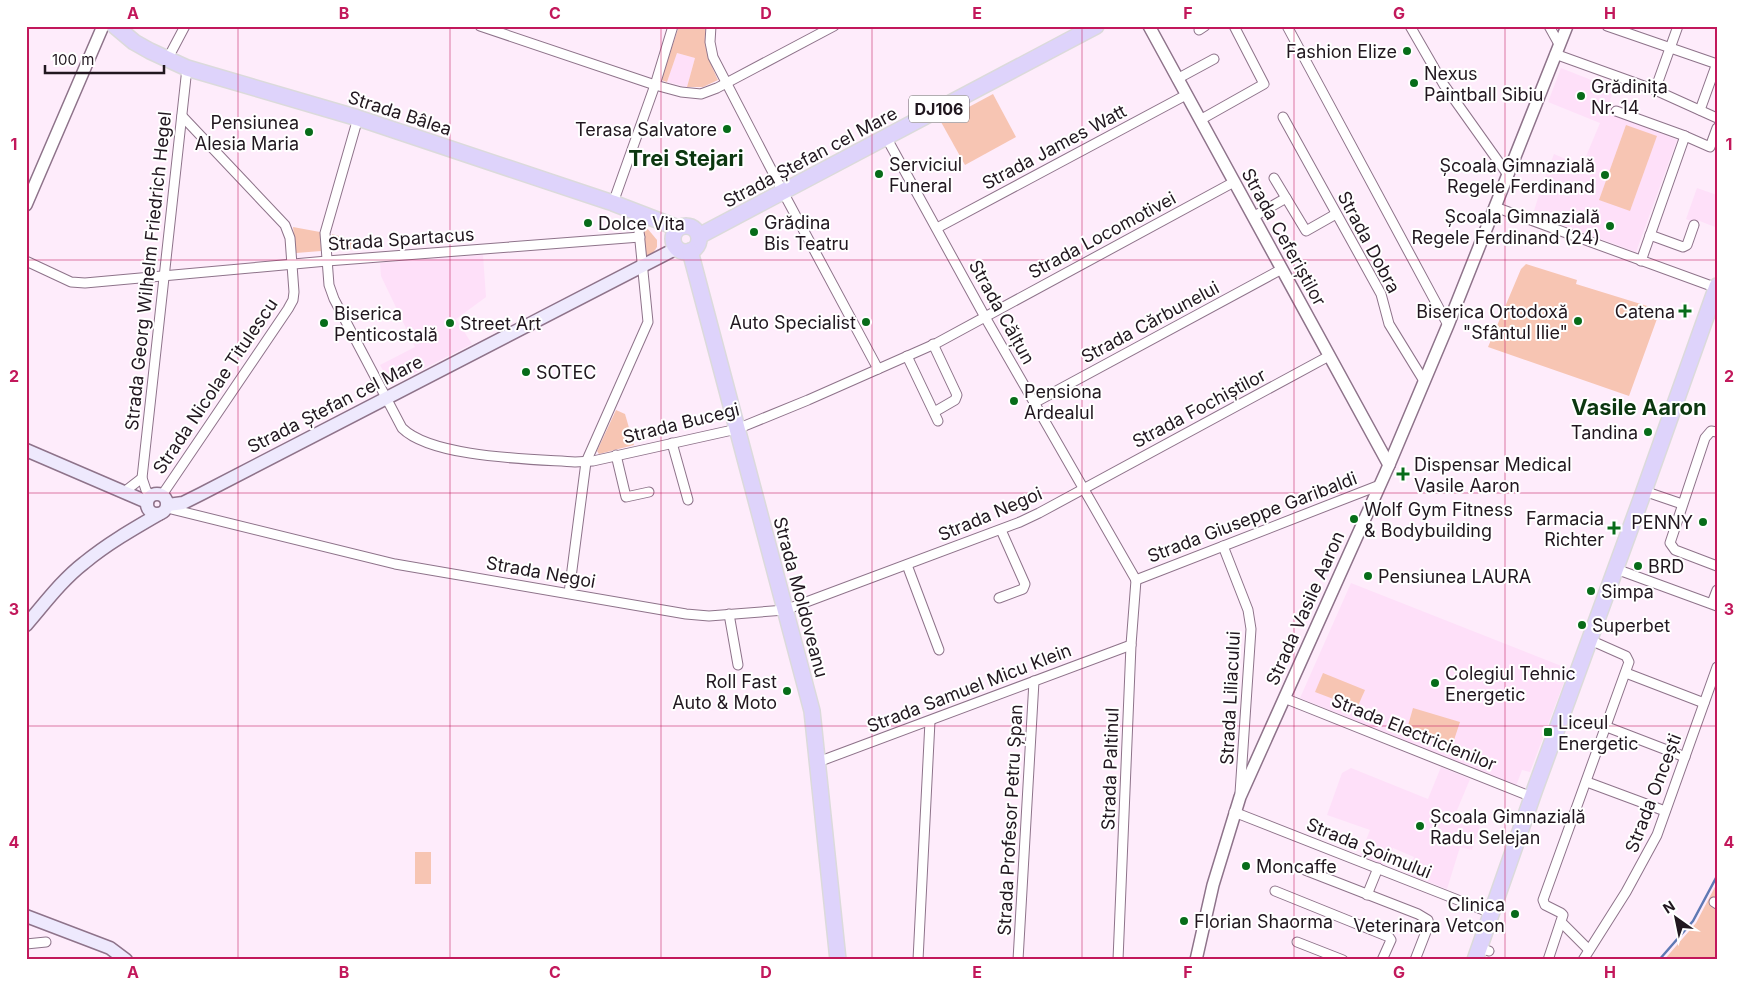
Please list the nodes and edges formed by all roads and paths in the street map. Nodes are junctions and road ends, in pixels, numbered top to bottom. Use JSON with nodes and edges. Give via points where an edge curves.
{"nodes":[{"id":1,"x":103,"y":26,"type":"edge"},
{"id":2,"x":115,"y":26,"type":"edge"},
{"id":3,"x":185,"y":26,"type":"edge"},
{"id":4,"x":480,"y":26,"type":"edge"},
{"id":5,"x":673,"y":26,"type":"edge"},
{"id":6,"x":711,"y":26,"type":"edge"},
{"id":7,"x":834,"y":26,"type":"edge"},
{"id":8,"x":1096,"y":26,"type":"edge"},
{"id":9,"x":1148,"y":26,"type":"edge"},
{"id":10,"x":1234,"y":26,"type":"edge"},
{"id":11,"x":1287,"y":26,"type":"edge"},
{"id":12,"x":1410,"y":26,"type":"edge"},
{"id":13,"x":1549,"y":26,"type":"edge"},
{"id":14,"x":1567,"y":26,"type":"edge"},
{"id":15,"x":1607,"y":26,"type":"edge"},
{"id":16,"x":1678,"y":26,"type":"edge"},
{"id":17,"x":1670,"y":48,"type":"junction"},
{"id":18,"x":1557,"y":49,"type":"junction"},
{"id":19,"x":1214,"y":59,"type":"dead end"},
{"id":20,"x":167,"y":60,"type":"junction"},
{"id":21,"x":1717,"y":63,"type":"edge"},
{"id":22,"x":187,"y":68,"type":"junction"},
{"id":23,"x":1177,"y":79,"type":"junction"},
{"id":24,"x":726,"y":83,"type":"junction"},
{"id":25,"x":655,"y":85,"type":"junction"},
{"id":26,"x":1655,"y":90,"type":"junction"},
{"id":27,"x":1186,"y":95,"type":"junction"},
{"id":28,"x":1700,"y":110,"type":"junction"},
{"id":29,"x":1616,"y":111,"type":"dead end"},
{"id":30,"x":182,"y":116,"type":"junction"},
{"id":31,"x":1283,"y":117,"type":"dead end"},
{"id":32,"x":358,"y":118,"type":"junction"},
{"id":33,"x":1717,"y":118,"type":"edge"},
{"id":34,"x":1200,"y":120,"type":"junction"},
{"id":35,"x":1717,"y":128,"type":"edge"},
{"id":36,"x":1685,"y":136,"type":"junction"},
{"id":37,"x":886,"y":137,"type":"junction"},
{"id":38,"x":1508,"y":175,"type":"junction"},
{"id":39,"x":1274,"y":178,"type":"dead end"},
{"id":40,"x":1234,"y":182,"type":"junction"},
{"id":41,"x":783,"y":192,"type":"junction"},
{"id":42,"x":1286,"y":198,"type":"junction"},
{"id":43,"x":613,"y":203,"type":"junction"},
{"id":44,"x":26,"y":204,"type":"edge"},
{"id":45,"x":1495,"y":207,"type":"junction"},
{"id":46,"x":637,"y":211,"type":"junction"},
{"id":47,"x":1336,"y":214,"type":"junction"},
{"id":48,"x":1253,"y":217,"type":"junction"},
{"id":49,"x":1694,"y":225,"type":"dead end"},
{"id":50,"x":678,"y":228,"type":"junction"},
{"id":51,"x":937,"y":228,"type":"junction"},
{"id":52,"x":1650,"y":235,"type":"junction"},
{"id":53,"x":699,"y":236,"type":"junction"},
{"id":54,"x":640,"y":237,"type":"junction"},
{"id":55,"x":684,"y":250,"type":"junction"},
{"id":56,"x":26,"y":261,"type":"edge"},
{"id":57,"x":327,"y":261,"type":"junction"},
{"id":58,"x":1641,"y":261,"type":"junction"},
{"id":59,"x":292,"y":265,"type":"junction"},
{"id":60,"x":643,"y":266,"type":"junction"},
{"id":61,"x":1282,"y":269,"type":"junction"},
{"id":62,"x":164,"y":275,"type":"junction"},
{"id":63,"x":1716,"y":287,"type":"edge"},
{"id":64,"x":985,"y":317,"type":"junction"},
{"id":65,"x":1448,"y":325,"type":"junction"},
{"id":66,"x":933,"y":344,"type":"junction"},
{"id":67,"x":907,"y":356,"type":"junction"},
{"id":68,"x":1329,"y":356,"type":"junction"},
{"id":69,"x":878,"y":369,"type":"junction"},
{"id":70,"x":1424,"y":381,"type":"junction"},
{"id":71,"x":386,"y":398,"type":"junction"},
{"id":72,"x":1034,"y":403,"type":"junction"},
{"id":73,"x":936,"y":411,"type":"dead end"},
{"id":74,"x":938,"y":421,"type":"dead end"},
{"id":75,"x":737,"y":429,"type":"junction"},
{"id":76,"x":1717,"y":432,"type":"edge"},
{"id":77,"x":672,"y":443,"type":"junction"},
{"id":78,"x":26,"y":450,"type":"edge"},
{"id":79,"x":616,"y":455,"type":"junction"},
{"id":80,"x":586,"y":462,"type":"junction"},
{"id":81,"x":1389,"y":465,"type":"junction"},
{"id":82,"x":142,"y":478,"type":"junction"},
{"id":83,"x":1380,"y":485,"type":"junction"},
{"id":84,"x":1084,"y":488,"type":"junction"},
{"id":85,"x":1644,"y":491,"type":"junction"},
{"id":86,"x":124,"y":492,"type":"junction"},
{"id":87,"x":650,"y":492,"type":"dead end"},
{"id":88,"x":688,"y":500,"type":"dead end"},
{"id":89,"x":159,"y":503,"type":"junction"},
{"id":90,"x":1682,"y":504,"type":"junction"},
{"id":91,"x":1001,"y":530,"type":"junction"},
{"id":92,"x":1222,"y":546,"type":"junction"},
{"id":93,"x":907,"y":565,"type":"junction"},
{"id":94,"x":1717,"y":566,"type":"edge"},
{"id":95,"x":1616,"y":569,"type":"junction"},
{"id":96,"x":1136,"y":580,"type":"junction"},
{"id":97,"x":1717,"y":590,"type":"edge"},
{"id":98,"x":569,"y":593,"type":"junction"},
{"id":99,"x":999,"y":598,"type":"dead end"},
{"id":100,"x":1714,"y":604,"type":"edge"},
{"id":101,"x":786,"y":610,"type":"junction"},
{"id":102,"x":730,"y":614,"type":"junction"},
{"id":103,"x":26,"y":624,"type":"edge"},
{"id":104,"x":1590,"y":640,"type":"junction"},
{"id":105,"x":1131,"y":645,"type":"junction"},
{"id":106,"x":939,"y":650,"type":"dead end"},
{"id":107,"x":738,"y":665,"type":"dead end"},
{"id":108,"x":1717,"y":667,"type":"edge"},
{"id":109,"x":1626,"y":673,"type":"junction"},
{"id":110,"x":1034,"y":681,"type":"junction"},
{"id":111,"x":1284,"y":698,"type":"junction"},
{"id":112,"x":1704,"y":703,"type":"junction"},
{"id":113,"x":930,"y":721,"type":"junction"},
{"id":114,"x":1606,"y":727,"type":"junction"},
{"id":115,"x":1685,"y":757,"type":"junction"},
{"id":116,"x":818,"y":762,"type":"junction"},
{"id":117,"x":1587,"y":782,"type":"junction"},
{"id":118,"x":1240,"y":797,"type":"junction"},
{"id":119,"x":1532,"y":797,"type":"junction"},
{"id":120,"x":1665,"y":811,"type":"junction"},
{"id":121,"x":1234,"y":812,"type":"junction"},
{"id":122,"x":1378,"y":868,"type":"junction"},
{"id":123,"x":1305,"y":870,"type":"dead end"},
{"id":124,"x":1275,"y":891,"type":"dead end"},
{"id":125,"x":1367,"y":894,"type":"junction"},
{"id":126,"x":1491,"y":913,"type":"junction"},
{"id":127,"x":26,"y":916,"type":"edge"},
{"id":128,"x":1561,"y":917,"type":"junction"},
{"id":129,"x":46,"y":942,"type":"dead end"},
{"id":130,"x":1297,"y":942,"type":"dead end"},
{"id":131,"x":26,"y":944,"type":"edge"},
{"id":132,"x":1589,"y":950,"type":"junction"},
{"id":133,"x":1481,"y":953,"type":"edge"},
{"id":134,"x":126,"y":960,"type":"edge"},
{"id":135,"x":838,"y":960,"type":"edge"},
{"id":136,"x":918,"y":960,"type":"edge"},
{"id":137,"x":1018,"y":960,"type":"edge"},
{"id":138,"x":1118,"y":960,"type":"edge"},
{"id":139,"x":1196,"y":960,"type":"edge"},
{"id":140,"x":1344,"y":960,"type":"edge"},
{"id":141,"x":1382,"y":960,"type":"edge"},
{"id":142,"x":1415,"y":960,"type":"edge"},
{"id":143,"x":1548,"y":960,"type":"edge"},
{"id":144,"x":1583,"y":960,"type":"edge"}],
"edges":[{"from":1,"to":44,"type":"street"},
{"from":2,"to":20,"type":"main road","name":"Strada Bâlea","via":[[134,42]]},
{"from":3,"to":20,"type":"street"},
{"from":4,"to":25,"type":"street"},
{"from":5,"to":25,"type":"street"},
{"from":6,"to":24,"type":"street","via":[[711,49]]},
{"from":7,"to":24,"type":"street"},
{"from":8,"to":37,"type":"main road","name":"Strada Ștefan cel Mare","number":"DJ106"},
{"from":9,"to":23,"type":"street","name":"Strada Ceferiștilor"},
{"from":10,"to":34,"type":"street","via":[[1264,84]]},
{"from":11,"to":65,"type":"street"},
{"from":12,"to":38,"type":"street","via":[[1444,85]]},
{"from":13,"to":18,"type":"street"},
{"from":14,"to":18,"type":"street","name":"Strada Vasile Aaron"},
{"from":15,"to":17,"type":"street"},
{"from":16,"to":17,"type":"street"},
{"from":17,"to":21,"type":"street"},
{"from":17,"to":26,"type":"street"},
{"from":18,"to":26,"type":"street"},
{"from":18,"to":38,"type":"street","name":"Strada Vasile Aaron"},
{"from":19,"to":23,"type":"street"},
{"from":20,"to":22,"type":"main road","name":"Strada Bâlea"},
{"from":21,"to":28,"type":"street"},
{"from":22,"to":30,"type":"street","name":"Strada Georg Wilhelm Friedrich Hegel"},
{"from":22,"to":32,"type":"main road","name":"Strada Bâlea"},
{"from":23,"to":27,"type":"street","name":"Strada Ceferiștilor"},
{"from":24,"to":25,"type":"street","via":[[705,93],[694,94]]},
{"from":24,"to":41,"type":"street"},
{"from":25,"to":43,"type":"street"},
{"from":26,"to":28,"type":"street"},
{"from":27,"to":34,"type":"street","name":"Strada Ceferiștilor"},
{"from":27,"to":51,"type":"street","name":"Strada James Watt"},
{"from":28,"to":33,"type":"street"},
{"from":29,"to":36,"type":"street"},
{"from":30,"to":59,"type":"street","name":"Strada Nicolae Titulescu","via":[[285,226],[290,238]]},
{"from":30,"to":62,"type":"street","name":"Strada Georg Wilhelm Friedrich Hegel"},
{"from":31,"to":47,"type":"street","name":"Strada Dobra"},
{"from":32,"to":43,"type":"main road","name":"Strada Bâlea"},
{"from":32,"to":57,"type":"street","via":[[326,233]]},
{"from":34,"to":40,"type":"street","name":"Strada Ceferiștilor"},
{"from":35,"to":36,"type":"street","via":[[1710,147]]},
{"from":36,"to":52,"type":"street"},
{"from":37,"to":41,"type":"main road","name":"Strada Ștefan cel Mare","number":"DJ106"},
{"from":37,"to":51,"type":"street","name":"Strada Călțun"},
{"from":38,"to":45,"type":"street","name":"Strada Vasile Aaron"},
{"from":39,"to":42,"type":"street"},
{"from":40,"to":48,"type":"street","name":"Strada Ceferiștilor"},
{"from":40,"to":64,"type":"street","name":"Strada Locomotivei"},
{"from":41,"to":53,"type":"main road","name":"Strada Ștefan cel Mare","number":"DJ106"},
{"from":41,"to":69,"type":"street"},
{"from":42,"to":47,"type":"street","via":[[1306,231]]},
{"from":42,"to":48,"type":"street"},
{"from":43,"to":46,"type":"main road","name":"Strada Bâlea"},
{"from":45,"to":58,"type":"street"},
{"from":45,"to":65,"type":"street","name":"Strada Vasile Aaron"},
{"from":46,"to":50,"type":"main road","name":"Strada Bâlea"},
{"from":46,"to":54,"type":"street"},
{"from":47,"to":70,"type":"street","name":"Strada Dobra","via":[[1381,294],[1389,324]]},
{"from":48,"to":61,"type":"street","name":"Strada Ceferiștilor"},
{"from":49,"to":52,"type":"street","via":[[1687,245],[1683,247]]},
{"from":50,"to":53,"type":"main road","via":[[693,227]]},
{"from":50,"to":55,"type":"main road","via":[[674,242]]},
{"from":51,"to":64,"type":"street","name":"Strada Călțun"},
{"from":52,"to":58,"type":"street"},
{"from":53,"to":55,"type":"main road","via":[[698,245]]},
{"from":54,"to":57,"type":"street","name":"Strada Spartacus"},
{"from":54,"to":60,"type":"street"},
{"from":55,"to":60,"type":"main road","name":"Strada Ștefan cel Mare"},
{"from":55,"to":75,"type":"main road","name":"Strada Moldoveanu"},
{"from":56,"to":62,"type":"street","name":"Strada Spartacus","via":[[78,283]]},
{"from":57,"to":59,"type":"street","name":"Strada Spartacus"},
{"from":57,"to":71,"type":"street","name":"Strada Bucegi","via":[[331,291]]},
{"from":58,"to":63,"type":"street"},
{"from":59,"to":62,"type":"street","name":"Strada Spartacus"},
{"from":59,"to":89,"type":"street","name":"Strada Nicolae Titulescu","via":[[294,292],[288,309]]},
{"from":60,"to":71,"type":"main road","name":"Strada Ștefan cel Mare"},
{"from":60,"to":80,"type":"street","via":[[647,327]]},
{"from":61,"to":68,"type":"street","name":"Strada Ceferiștilor"},
{"from":61,"to":72,"type":"street","name":"Strada Cărbunelui"},
{"from":62,"to":82,"type":"street","name":"Strada Georg Wilhelm Friedrich Hegel"},
{"from":63,"to":85,"type":"main road"},
{"from":64,"to":66,"type":"street","name":"Strada Bucegi"},
{"from":64,"to":72,"type":"street","name":"Strada Călțun"},
{"from":65,"to":70,"type":"street","name":"Strada Vasile Aaron"},
{"from":66,"to":67,"type":"street","name":"Strada Bucegi"},
{"from":66,"to":73,"type":"street","via":[[957,395]]},
{"from":67,"to":69,"type":"street","name":"Strada Bucegi"},
{"from":67,"to":74,"type":"street"},
{"from":68,"to":81,"type":"street","name":"Strada Ceferiștilor"},
{"from":68,"to":84,"type":"street","name":"Strada Fochiștilor"},
{"from":69,"to":75,"type":"street","name":"Strada Bucegi"},
{"from":70,"to":81,"type":"street","name":"Strada Vasile Aaron"},
{"from":71,"to":80,"type":"street","name":"Strada Bucegi","via":[[402,428],[414,437],[457,452]]},
{"from":71,"to":89,"type":"main road","name":"Strada Ștefan cel Mare","via":[[183,503]]},
{"from":72,"to":84,"type":"street","name":"Strada Călțun"},
{"from":75,"to":77,"type":"street","name":"Strada Bucegi"},
{"from":75,"to":101,"type":"main road","name":"Strada Moldoveanu"},
{"from":76,"to":90,"type":"street","via":[[1711,431],[1705,438]]},
{"from":77,"to":79,"type":"street","name":"Strada Bucegi"},
{"from":77,"to":88,"type":"street"},
{"from":78,"to":86,"type":"main road"},
{"from":79,"to":80,"type":"street","name":"Strada Bucegi"},
{"from":79,"to":87,"type":"street","via":[[626,497]]},
{"from":80,"to":98,"type":"street"},
{"from":81,"to":83,"type":"street","name":"Strada Vasile Aaron"},
{"from":82,"to":86,"type":"street"},
{"from":82,"to":89,"type":"street","via":[[146,490]]},
{"from":83,"to":92,"type":"street","name":"Strada Giuseppe Garibaldi"},
{"from":83,"to":111,"type":"street","name":"Strada Vasile Aaron"},
{"from":84,"to":91,"type":"street","name":"Strada Negoi"},
{"from":84,"to":96,"type":"street","name":"Strada Călțun"},
{"from":85,"to":90,"type":"street"},
{"from":85,"to":95,"type":"main road"},
{"from":86,"to":89,"type":"main road"},
{"from":89,"to":98,"type":"street","name":"Strada Negoi","via":[[395,564]]},
{"from":89,"to":103,"type":"main road","name":"Strada Ștefan cel Mare","via":[[84,563]]},
{"from":90,"to":94,"type":"street","via":[[1670,538],[1672,547]]},
{"from":91,"to":93,"type":"street","name":"Strada Negoi"},
{"from":91,"to":99,"type":"street","via":[[1025,584],[1023,589]]},
{"from":92,"to":96,"type":"street","name":"Strada Giuseppe Garibaldi"},
{"from":92,"to":118,"type":"street","name":"Strada Liliacului","via":[[1248,610],[1251,629]]},
{"from":93,"to":101,"type":"street","name":"Strada Negoi"},
{"from":93,"to":106,"type":"street"},
{"from":95,"to":100,"type":"street"},
{"from":95,"to":104,"type":"main road"},
{"from":96,"to":105,"type":"street","name":"Strada Paltinul"},
{"from":97,"to":100,"type":"street"},
{"from":98,"to":102,"type":"street","name":"Strada Negoi","via":[[696,615]]},
{"from":101,"to":102,"type":"street","name":"Strada Negoi"},
{"from":101,"to":116,"type":"main road","name":"Strada Moldoveanu","via":[[812,711]]},
{"from":102,"to":107,"type":"street"},
{"from":104,"to":109,"type":"street","via":[[1626,656],[1629,662]]},
{"from":104,"to":119,"type":"main road"},
{"from":105,"to":110,"type":"street","name":"Strada Samuel Micu Klein"},
{"from":105,"to":138,"type":"street","name":"Strada Paltinul"},
{"from":108,"to":112,"type":"street","name":"Strada Oncești"},
{"from":109,"to":112,"type":"street"},
{"from":109,"to":114,"type":"street"},
{"from":110,"to":113,"type":"street","name":"Strada Samuel Micu Klein"},
{"from":110,"to":137,"type":"street","name":"Strada Profesor Petru Șpan"},
{"from":111,"to":118,"type":"street","name":"Strada Vasile Aaron"},
{"from":111,"to":119,"type":"street","name":"Strada Electricienilor"},
{"from":112,"to":115,"type":"street","name":"Strada Oncești"},
{"from":113,"to":116,"type":"street","name":"Strada Samuel Micu Klein"},
{"from":113,"to":136,"type":"street"},
{"from":114,"to":115,"type":"street"},
{"from":114,"to":117,"type":"street"},
{"from":115,"to":120,"type":"street","name":"Strada Oncești"},
{"from":116,"to":135,"type":"main road","name":"Strada Moldoveanu"},
{"from":117,"to":120,"type":"street"},
{"from":117,"to":128,"type":"street","via":[[1543,900]]},
{"from":118,"to":121,"type":"street","name":"Strada Vasile Aaron"},
{"from":119,"to":126,"type":"main road"},
{"from":120,"to":132,"type":"street","name":"Strada Oncești","via":[[1657,836],[1638,871]]},
{"from":121,"to":122,"type":"street","name":"Strada Șoimului"},
{"from":121,"to":139,"type":"street","name":"Strada Vasile Aaron"},
{"from":122,"to":125,"type":"street"},
{"from":122,"to":126,"type":"street","name":"Strada Șoimului"},
{"from":123,"to":125,"type":"street"},
{"from":124,"to":141,"type":"street","via":[[1389,937],[1391,940]]},
{"from":125,"to":142,"type":"street","via":[[1428,920]]},
{"from":126,"to":133,"type":"main road"},
{"from":127,"to":134,"type":"main road","via":[[110,948]]},
{"from":128,"to":132,"type":"street"},
{"from":128,"to":143,"type":"street"},
{"from":129,"to":131,"type":"street"},
{"from":130,"to":140,"type":"street"},
{"from":132,"to":144,"type":"street","name":"Strada Oncești"}]}
